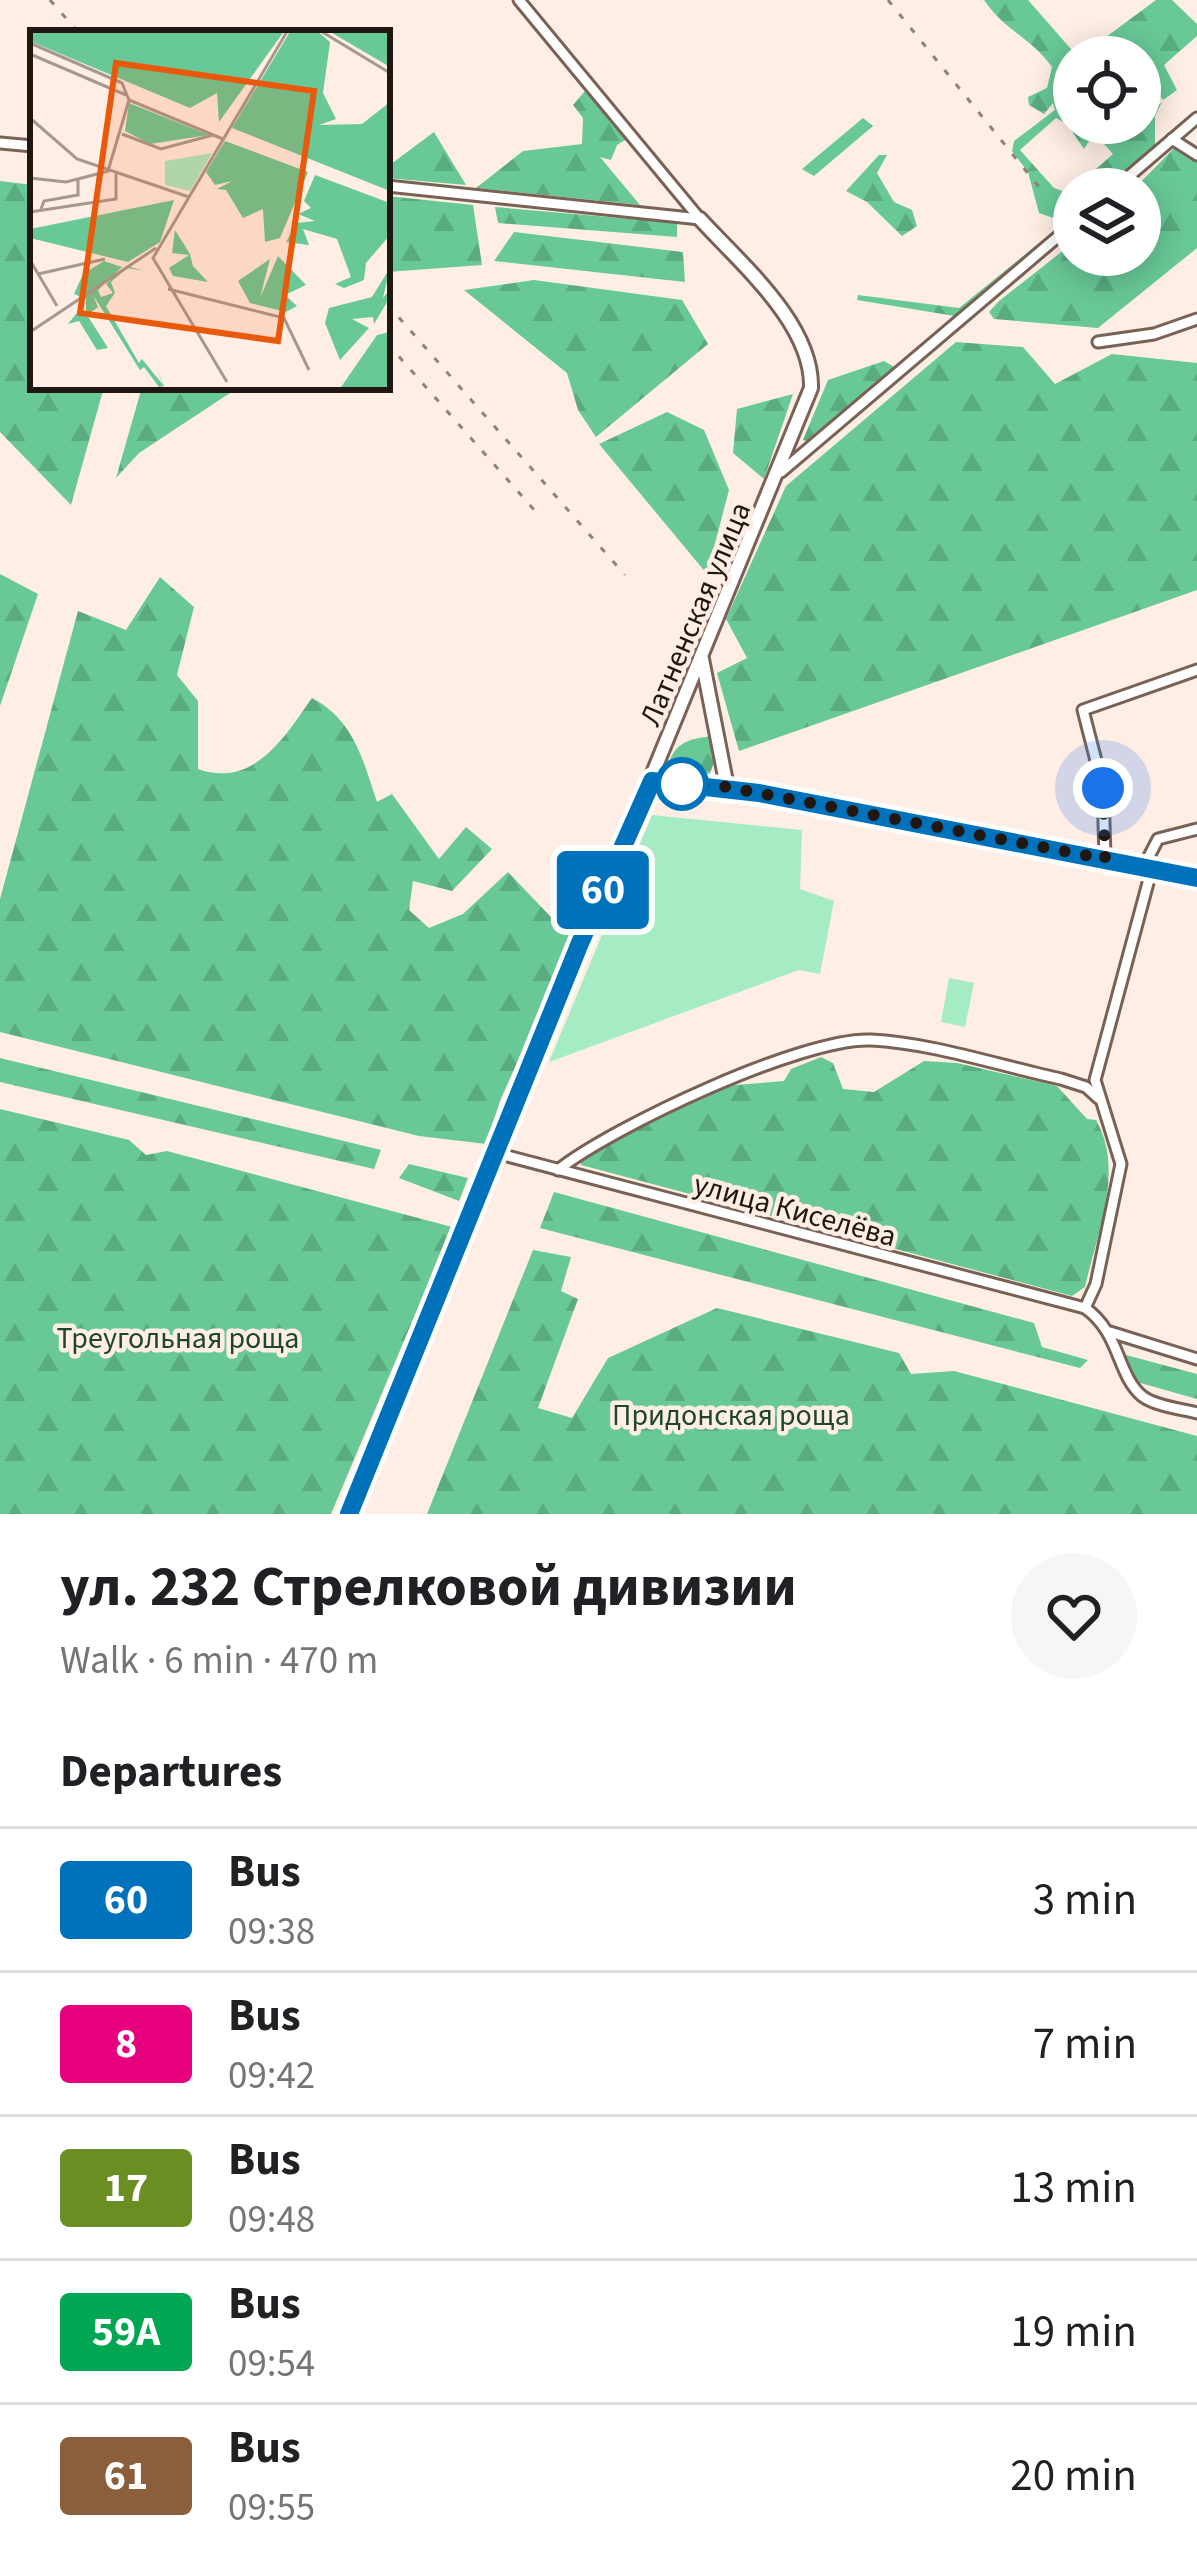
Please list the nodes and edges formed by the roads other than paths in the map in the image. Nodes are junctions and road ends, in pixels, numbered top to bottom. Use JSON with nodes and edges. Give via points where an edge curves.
{"nodes":[{"id":1,"x":519,"y":0,"type":"edge"},
{"id":2,"x":1197,"y":118,"type":"edge"},
{"id":3,"x":1172,"y":139,"type":"junction"},
{"id":4,"x":0,"y":142,"type":"edge"},
{"id":5,"x":30,"y":146,"type":"edge"},
{"id":6,"x":1197,"y":155,"type":"edge"},
{"id":7,"x":1138,"y":168,"type":"edge"},
{"id":8,"x":390,"y":186,"type":"edge"},
{"id":9,"x":700,"y":219,"type":"junction"},
{"id":10,"x":1053,"y":241,"type":"edge"},
{"id":11,"x":1197,"y":319,"type":"edge"},
{"id":12,"x":1098,"y":342,"type":"dead end"},
{"id":13,"x":781,"y":472,"type":"junction"},
{"id":14,"x":701,"y":658,"type":"junction"},
{"id":15,"x":1197,"y":670,"type":"edge"},
{"id":16,"x":652,"y":781,"type":"junction"},
{"id":17,"x":727,"y":787,"type":"junction"},
{"id":18,"x":1197,"y":830,"type":"edge"},
{"id":19,"x":1105,"y":859,"type":"junction"},
{"id":20,"x":1148,"y":867,"type":"junction"},
{"id":21,"x":1197,"y":878,"type":"edge"},
{"id":22,"x":1097,"y":1098,"type":"junction"},
{"id":23,"x":494,"y":1152,"type":"junction"},
{"id":24,"x":558,"y":1170,"type":"junction"},
{"id":25,"x":1085,"y":1308,"type":"junction"},
{"id":26,"x":1110,"y":1332,"type":"junction"},
{"id":27,"x":1197,"y":1359,"type":"edge"},
{"id":28,"x":1197,"y":1413,"type":"edge"},
{"id":29,"x":349,"y":1514,"type":"edge"}],
"edges":[{"from":1,"to":9,"type":"street","name":"Латненская улица"},
{"from":2,"to":3,"type":"street"},
{"from":3,"to":6,"type":"street"},
{"from":3,"to":7,"type":"street"},
{"from":4,"to":5,"type":"street"},
{"from":8,"to":9,"type":"street"},
{"from":9,"to":13,"type":"street","name":"Латненская улица","via":[[807,353],[811,388]]},
{"from":10,"to":13,"type":"street"},
{"from":11,"to":12,"type":"street"},
{"from":13,"to":14,"type":"street","name":"Латненская улица"},
{"from":14,"to":16,"type":"street","name":"Латненская улица"},
{"from":14,"to":17,"type":"street"},
{"from":15,"to":19,"type":"street","via":[[1083,710],[1103,788]]},
{"from":16,"to":17,"type":"street"},
{"from":16,"to":23,"type":"street","name":"Латненская улица"},
{"from":17,"to":19,"type":"street"},
{"from":18,"to":20,"type":"street","via":[[1158,839]]},
{"from":19,"to":20,"type":"street"},
{"from":20,"to":21,"type":"street"},
{"from":20,"to":22,"type":"street"},
{"from":22,"to":24,"type":"street","via":[[1061,1079],[853,1040],[704,1088]]},
{"from":22,"to":25,"type":"street","via":[[1118,1138],[1121,1164]]},
{"from":23,"to":24,"type":"street","name":"улица Киселёва"},
{"from":23,"to":29,"type":"street","name":"Латненская улица"},
{"from":24,"to":25,"type":"street","name":"улица Киселёва"},
{"from":25,"to":26,"type":"street","name":"улица Киселёва"},
{"from":26,"to":27,"type":"street"},
{"from":26,"to":28,"type":"street","name":"улица Киселёва","via":[[1145,1399]]}]}
